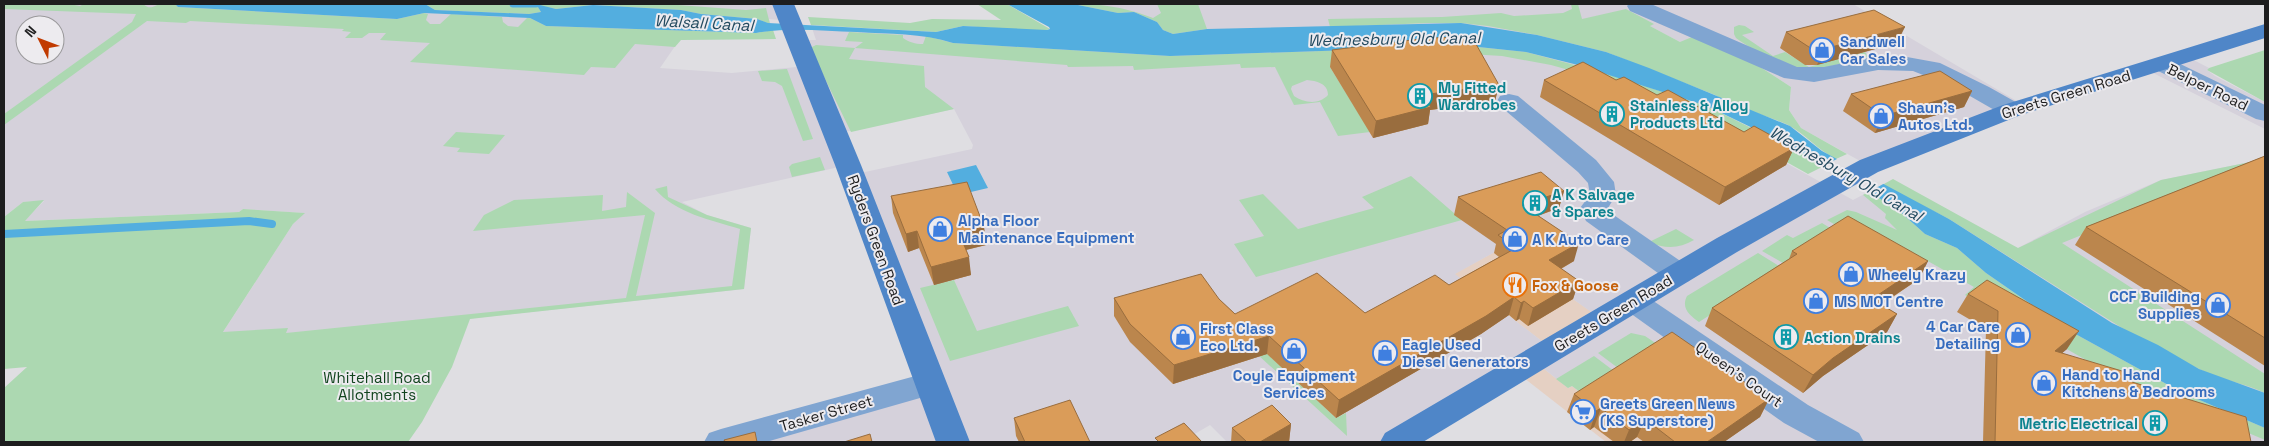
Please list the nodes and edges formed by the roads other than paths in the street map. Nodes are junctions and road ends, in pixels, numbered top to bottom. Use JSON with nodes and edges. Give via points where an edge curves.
{"nodes":[{"id":1,"x":1638,"y":6,"type":"dead end"},
{"id":2,"x":790,"y":21,"type":"edge"},
{"id":3,"x":2265,"y":31,"type":"edge"},
{"id":4,"x":2162,"y":64,"type":"junction"},
{"id":5,"x":1509,"y":101,"type":"dead end"},
{"id":6,"x":2012,"y":110,"type":"junction"},
{"id":7,"x":2262,"y":114,"type":"edge"},
{"id":8,"x":1679,"y":274,"type":"junction"},
{"id":9,"x":1634,"y":301,"type":"junction"},
{"id":10,"x":930,"y":384,"type":"junction"},
{"id":11,"x":721,"y":442,"type":"edge"},
{"id":12,"x":953,"y":442,"type":"edge"},
{"id":13,"x":1397,"y":442,"type":"edge"},
{"id":14,"x":1848,"y":442,"type":"edge"}],
"edges":[{"from":1,"to":6,"type":"street","via":[[1792,73],[1806,76],[1878,63],[1912,64],[1943,73]]},
{"from":2,"to":10,"type":"street","name":"Ryders Green Road"},
{"from":3,"to":4,"type":"street","name":"Greets Green Road"},
{"from":4,"to":6,"type":"street","name":"Greets Green Road"},
{"from":4,"to":7,"type":"street","name":"Belper Road"},
{"from":5,"to":8,"type":"street","via":[[1578,157],[1601,182],[1603,195],[1594,208],[1596,215]]},
{"from":6,"to":8,"type":"street","name":"Greets Green Road","via":[[1869,166]]},
{"from":8,"to":9,"type":"street","name":"Greets Green Road"},
{"from":9,"to":13,"type":"street","name":"Greets Green Road"},
{"from":9,"to":14,"type":"street","name":"Queen's Court","via":[[1796,414]]},
{"from":10,"to":11,"type":"street","name":"Tasker Street"},
{"from":10,"to":12,"type":"street","name":"Ryders Green Road"}]}
